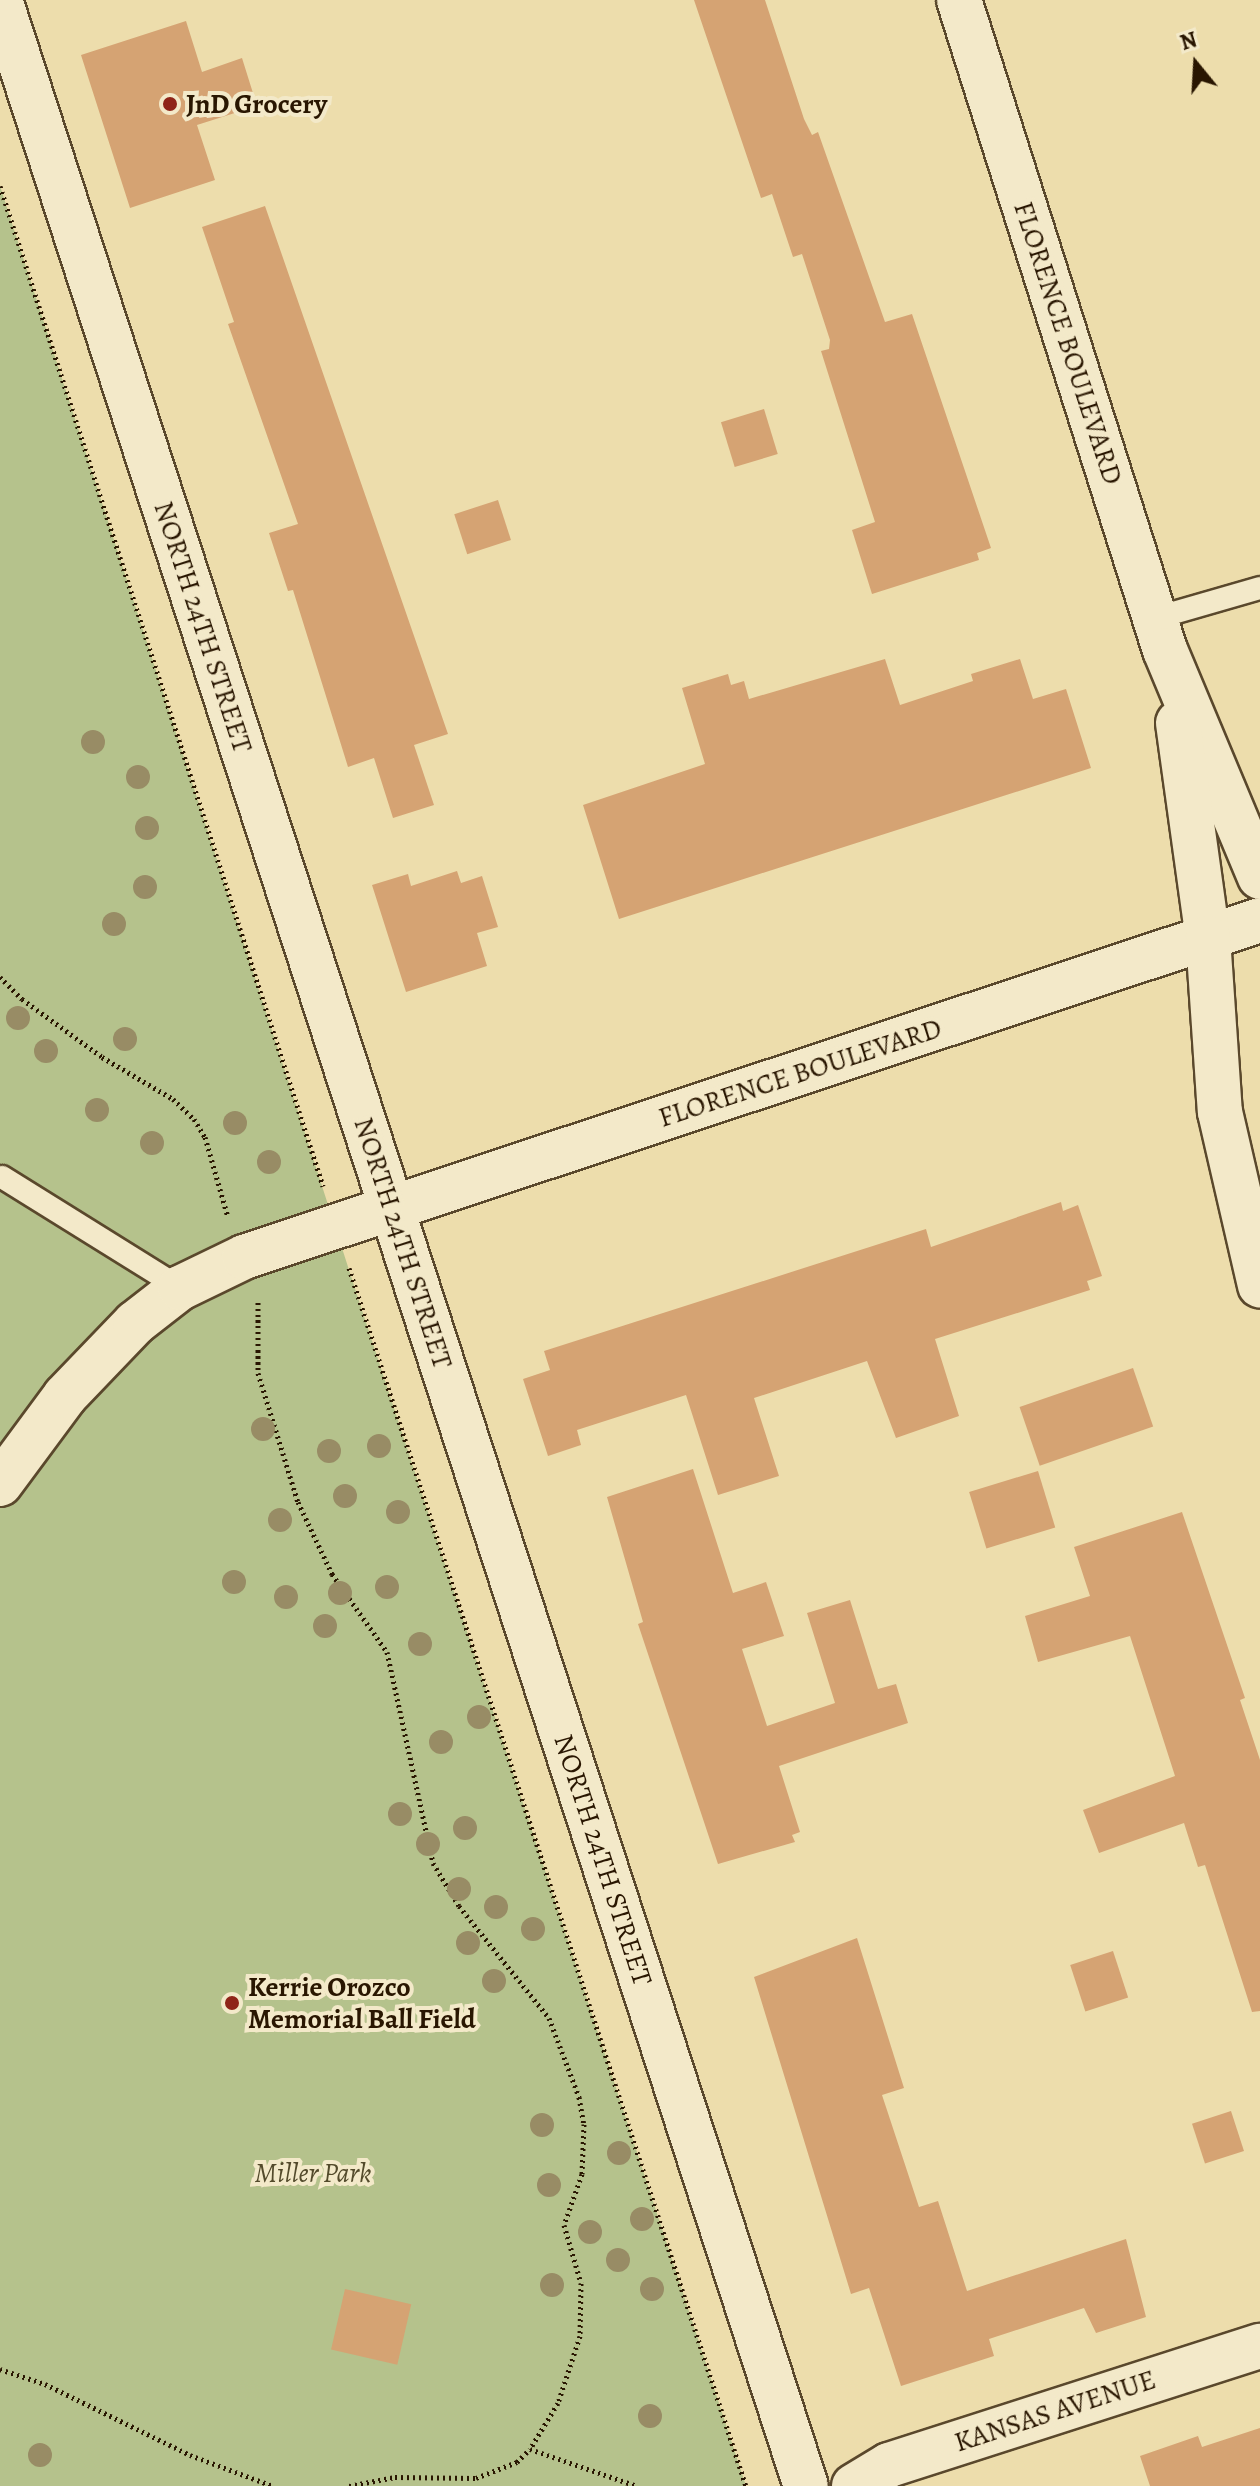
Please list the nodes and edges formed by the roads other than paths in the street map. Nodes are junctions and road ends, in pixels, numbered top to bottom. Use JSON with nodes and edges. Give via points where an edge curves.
{"nodes":[{"id":1,"x":0,"y":0,"type":"edge"},
{"id":2,"x":947,"y":0,"type":"edge"},
{"id":3,"x":964,"y":19,"type":"edge"},
{"id":4,"x":1260,"y":588,"type":"edge"},
{"id":5,"x":1160,"y":634,"type":"junction"},
{"id":6,"x":1260,"y":877,"type":"edge"},
{"id":7,"x":1260,"y":920,"type":"edge"},
{"id":8,"x":1208,"y":938,"type":"junction"},
{"id":9,"x":2,"y":1177,"type":"dead end"},
{"id":10,"x":391,"y":1207,"type":"junction"},
{"id":11,"x":1260,"y":1285,"type":"edge"},
{"id":12,"x":180,"y":1288,"type":"junction"},
{"id":13,"x":0,"y":1484,"type":"edge"},
{"id":14,"x":1260,"y":2346,"type":"edge"},
{"id":15,"x":806,"y":2486,"type":"edge"},
{"id":16,"x":854,"y":2486,"type":"edge"}],
"edges":[{"from":1,"to":10,"type":"street","name":"NORTH 24TH STREET"},
{"from":2,"to":3,"type":"street","name":"FLORENCE BOULEVARD"},
{"from":3,"to":5,"type":"street","name":"FLORENCE BOULEVARD"},
{"from":4,"to":5,"type":"lane"},
{"from":5,"to":6,"type":"street","name":"FLORENCE BOULEVARD"},
{"from":5,"to":8,"type":"street","name":"FLORENCE BOULEVARD"},
{"from":7,"to":8,"type":"street","name":"FLORENCE BOULEVARD"},
{"from":8,"to":10,"type":"street","name":"FLORENCE BOULEVARD"},
{"from":8,"to":11,"type":"street","name":"FLORENCE BOULEVARD","via":[[1220,1112]]},
{"from":9,"to":12,"type":"lane"},
{"from":10,"to":12,"type":"street","name":"FLORENCE BOULEVARD","via":[[244,1257]]},
{"from":10,"to":15,"type":"street","name":"NORTH 24TH STREET"},
{"from":12,"to":13,"type":"street","name":"FLORENCE BOULEVARD","via":[[83,1375]]},
{"from":14,"to":16,"type":"street","name":"KANSAS AVENUE","via":[[889,2465]]}]}
